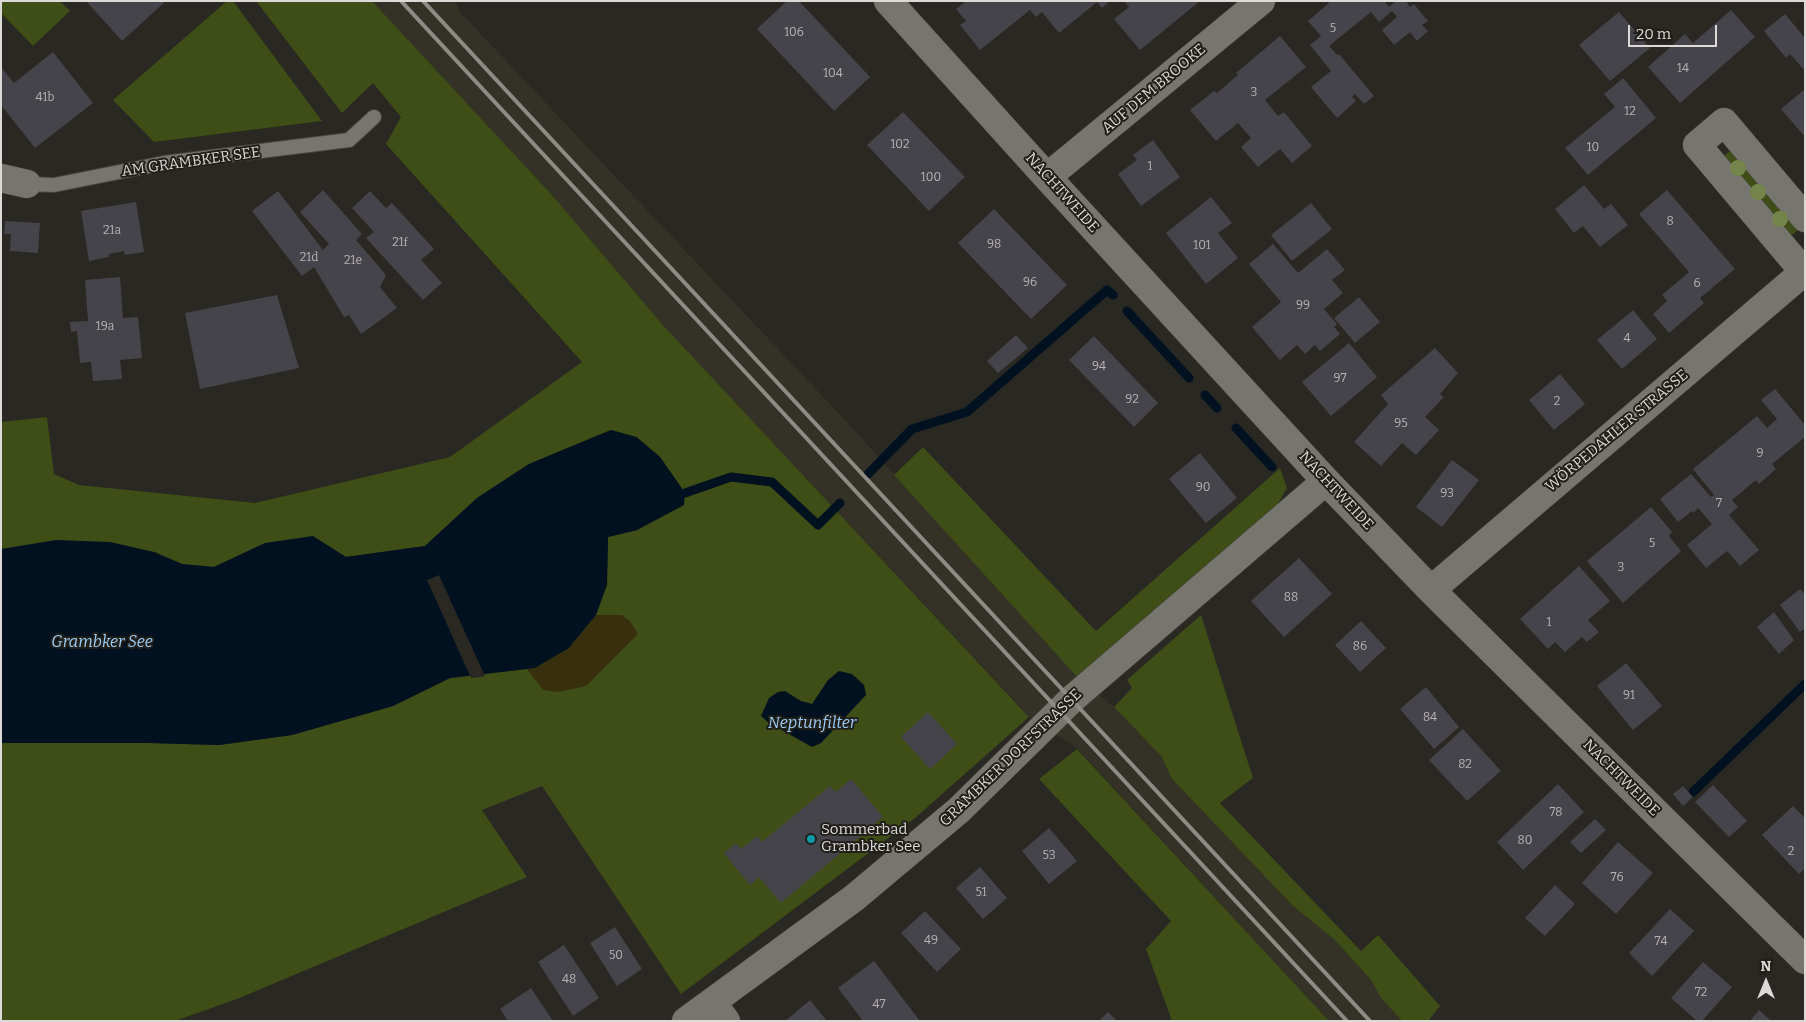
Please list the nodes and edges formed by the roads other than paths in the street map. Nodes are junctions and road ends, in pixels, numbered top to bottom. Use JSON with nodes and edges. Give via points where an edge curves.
{"nodes":[{"id":1,"x":888,"y":1,"type":"edge"},
{"id":2,"x":1261,"y":1,"type":"edge"},
{"id":3,"x":374,"y":117,"type":"dead end"},
{"id":4,"x":1047,"y":178,"type":"junction"},
{"id":5,"x":14,"y":181,"type":"edge"},
{"id":6,"x":1805,"y":218,"type":"edge"},
{"id":7,"x":1804,"y":271,"type":"edge"},
{"id":8,"x":1326,"y":481,"type":"junction"},
{"id":9,"x":1431,"y":590,"type":"junction"},
{"id":10,"x":1805,"y":960,"type":"edge"},
{"id":11,"x":719,"y":1012,"type":"edge"},
{"id":12,"x":686,"y":1021,"type":"edge"}],
"edges":[{"from":1,"to":4,"type":"street","name":"NACHTWEIDE"},
{"from":2,"to":4,"type":"street","name":"AUF DEM BROOKE"},
{"from":3,"to":5,"type":"lane","name":"AM GRAMBKER SEE","via":[[349,140],[164,163],[54,185]]},
{"from":4,"to":8,"type":"street","name":"NACHTWEIDE"},
{"from":6,"to":7,"type":"street","name":"WÖRPEDAHLER STRASSE","via":[[1724,122],[1697,145]]},
{"from":7,"to":9,"type":"street","name":"WÖRPEDAHLER STRASSE"},
{"from":8,"to":9,"type":"street","name":"NACHTWEIDE"},
{"from":8,"to":11,"type":"street","name":"GRAMBKER DORFSTRASSE","via":[[1072,699],[959,810]]},
{"from":9,"to":10,"type":"street","name":"NACHTWEIDE"},
{"from":11,"to":12,"type":"street","name":"GRAMBKER DORFSTRASSE"}]}
